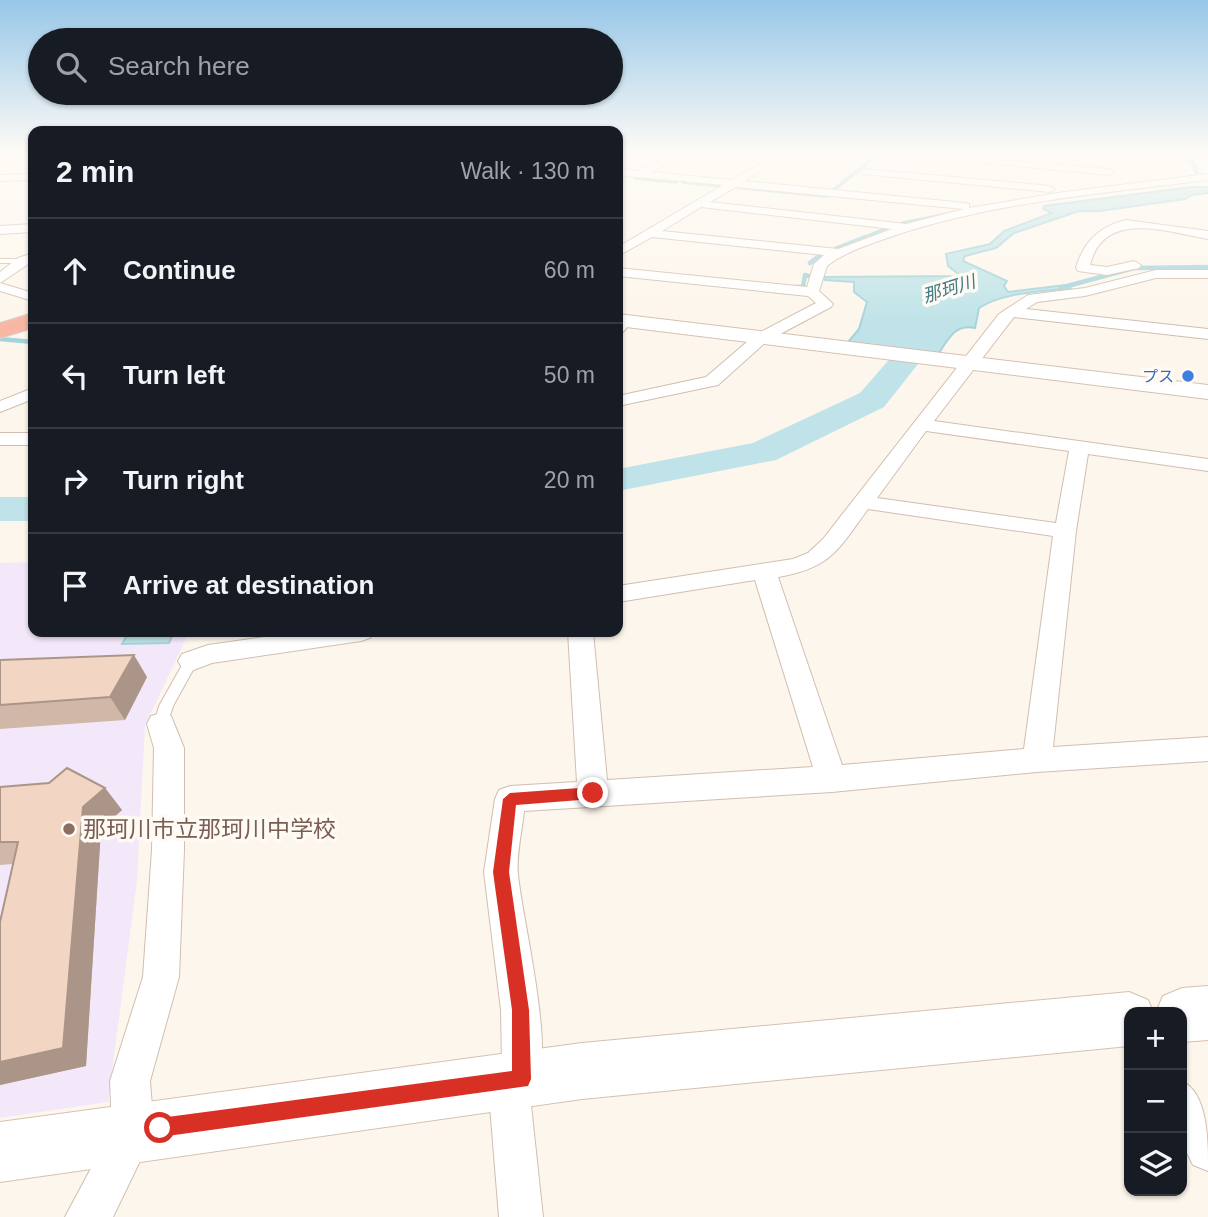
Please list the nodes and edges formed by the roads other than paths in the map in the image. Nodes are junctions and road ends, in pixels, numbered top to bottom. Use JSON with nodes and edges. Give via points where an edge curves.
{"nodes":[{"id":1,"x":690,"y":210,"type":"edge"},
{"id":2,"x":752,"y":210,"type":"edge"},
{"id":3,"x":986,"y":210,"type":"edge"},
{"id":4,"x":905,"y":227,"type":"junction"},
{"id":5,"x":28,"y":228,"type":"edge"},
{"id":6,"x":0,"y":230,"type":"edge"},
{"id":7,"x":649,"y":233,"type":"junction"},
{"id":8,"x":1208,"y":235,"type":"edge"},
{"id":9,"x":623,"y":249,"type":"edge"},
{"id":10,"x":838,"y":253,"type":"junction"},
{"id":11,"x":28,"y":259,"type":"edge"},
{"id":12,"x":28,"y":260,"type":"edge"},
{"id":13,"x":0,"y":261,"type":"edge"},
{"id":14,"x":1208,"y":263,"type":"edge"},
{"id":15,"x":623,"y":273,"type":"edge"},
{"id":16,"x":1208,"y":274,"type":"edge"},
{"id":17,"x":0,"y":279,"type":"edge"},
{"id":18,"x":0,"y":287,"type":"edge"},
{"id":19,"x":812,"y":292,"type":"junction"},
{"id":20,"x":28,"y":295,"type":"edge"},
{"id":21,"x":1012,"y":312,"type":"junction"},
{"id":22,"x":28,"y":315,"type":"edge"},
{"id":23,"x":28,"y":322,"type":"edge"},
{"id":24,"x":623,"y":323,"type":"edge"},
{"id":25,"x":0,"y":325,"type":"edge"},
{"id":26,"x":0,"y":331,"type":"edge"},
{"id":27,"x":1208,"y":334,"type":"edge"},
{"id":28,"x":766,"y":338,"type":"junction"},
{"id":29,"x":965,"y":362,"type":"junction"},
{"id":30,"x":1208,"y":392,"type":"edge"},
{"id":31,"x":28,"y":395,"type":"edge"},
{"id":32,"x":623,"y":400,"type":"edge"},
{"id":33,"x":0,"y":406,"type":"edge"},
{"id":34,"x":921,"y":425,"type":"junction"},
{"id":35,"x":0,"y":439,"type":"edge"},
{"id":36,"x":28,"y":439,"type":"edge"},
{"id":37,"x":1079,"y":447,"type":"junction"},
{"id":38,"x":1208,"y":465,"type":"edge"},
{"id":39,"x":862,"y":502,"type":"junction"},
{"id":40,"x":1065,"y":531,"type":"junction"},
{"id":41,"x":764,"y":571,"type":"junction"},
{"id":42,"x":623,"y":593,"type":"edge"},
{"id":43,"x":326,"y":637,"type":"edge"},
{"id":44,"x":580,"y":637,"type":"edge"},
{"id":45,"x":191,"y":661,"type":"joint"},
{"id":46,"x":161,"y":724,"type":"joint"},
{"id":47,"x":1208,"y":749,"type":"edge"},
{"id":48,"x":1037,"y":760,"type":"junction"},
{"id":49,"x":832,"y":779,"type":"junction"},
{"id":50,"x":593,"y":793,"type":"junction"},
{"id":51,"x":1208,"y":1013,"type":"edge"},
{"id":52,"x":1187,"y":1015,"type":"edge"},
{"id":53,"x":1124,"y":1019,"type":"edge"},
{"id":54,"x":515,"y":1080,"type":"junction"},
{"id":55,"x":1187,"y":1110,"type":"edge"},
{"id":56,"x":133,"y":1132,"type":"junction"},
{"id":57,"x":1208,"y":1150,"type":"edge"},
{"id":58,"x":0,"y":1152,"type":"edge"},
{"id":59,"x":87,"y":1217,"type":"edge"},
{"id":60,"x":521,"y":1217,"type":"edge"}],
"edges":[{"from":1,"to":7,"type":"street"},
{"from":2,"to":4,"type":"street"},
{"from":3,"to":4,"type":"street"},
{"from":4,"to":10,"type":"street"},
{"from":5,"to":6,"type":"street"},
{"from":7,"to":9,"type":"street"},
{"from":7,"to":10,"type":"street"},
{"from":8,"to":14,"type":"street","via":[[1125,224],[1091,246],[1083,268],[1107,271],[1140,264]]},
{"from":10,"to":19,"type":"street","via":[[821,264]]},
{"from":11,"to":13,"type":"lane"},
{"from":12,"to":17,"type":"street"},
{"from":15,"to":19,"type":"street"},
{"from":16,"to":21,"type":"street","via":[[1156,274],[1085,292],[1033,298]]},
{"from":18,"to":20,"type":"street"},
{"from":19,"to":28,"type":"street","via":[[826,304]]},
{"from":21,"to":27,"type":"street"},
{"from":21,"to":29,"type":"street"},
{"from":22,"to":25,"type":"highway"},
{"from":23,"to":26,"type":"highway"},
{"from":24,"to":28,"type":"street"},
{"from":28,"to":29,"type":"street"},
{"from":28,"to":32,"type":"street","via":[[712,381]]},
{"from":29,"to":30,"type":"street"},
{"from":29,"to":34,"type":"street"},
{"from":31,"to":33,"type":"street"},
{"from":34,"to":37,"type":"street"},
{"from":34,"to":39,"type":"street"},
{"from":35,"to":36,"type":"street"},
{"from":37,"to":38,"type":"street"},
{"from":37,"to":40,"type":"street"},
{"from":39,"to":40,"type":"street"},
{"from":39,"to":41,"type":"street","via":[[816,558]]},
{"from":40,"to":48,"type":"street"},
{"from":41,"to":42,"type":"street"},
{"from":41,"to":49,"type":"street"},
{"from":43,"to":45,"type":"street","via":[[208,654]]},
{"from":44,"to":50,"type":"street"},
{"from":45,"to":46,"type":"lane"},
{"from":46,"to":56,"type":"street","via":[[169,748],[162,977],[130,1081]]},
{"from":47,"to":48,"type":"street"},
{"from":48,"to":49,"type":"street"},
{"from":49,"to":50,"type":"street"},
{"from":50,"to":54,"type":"street","via":[[510,799],[501,872],[520,1010]]},
{"from":51,"to":52,"type":"street"},
{"from":53,"to":54,"type":"street"},
{"from":54,"to":56,"type":"street"},
{"from":54,"to":60,"type":"street"},
{"from":55,"to":57,"type":"street"},
{"from":56,"to":58,"type":"street"},
{"from":56,"to":59,"type":"street"}]}
